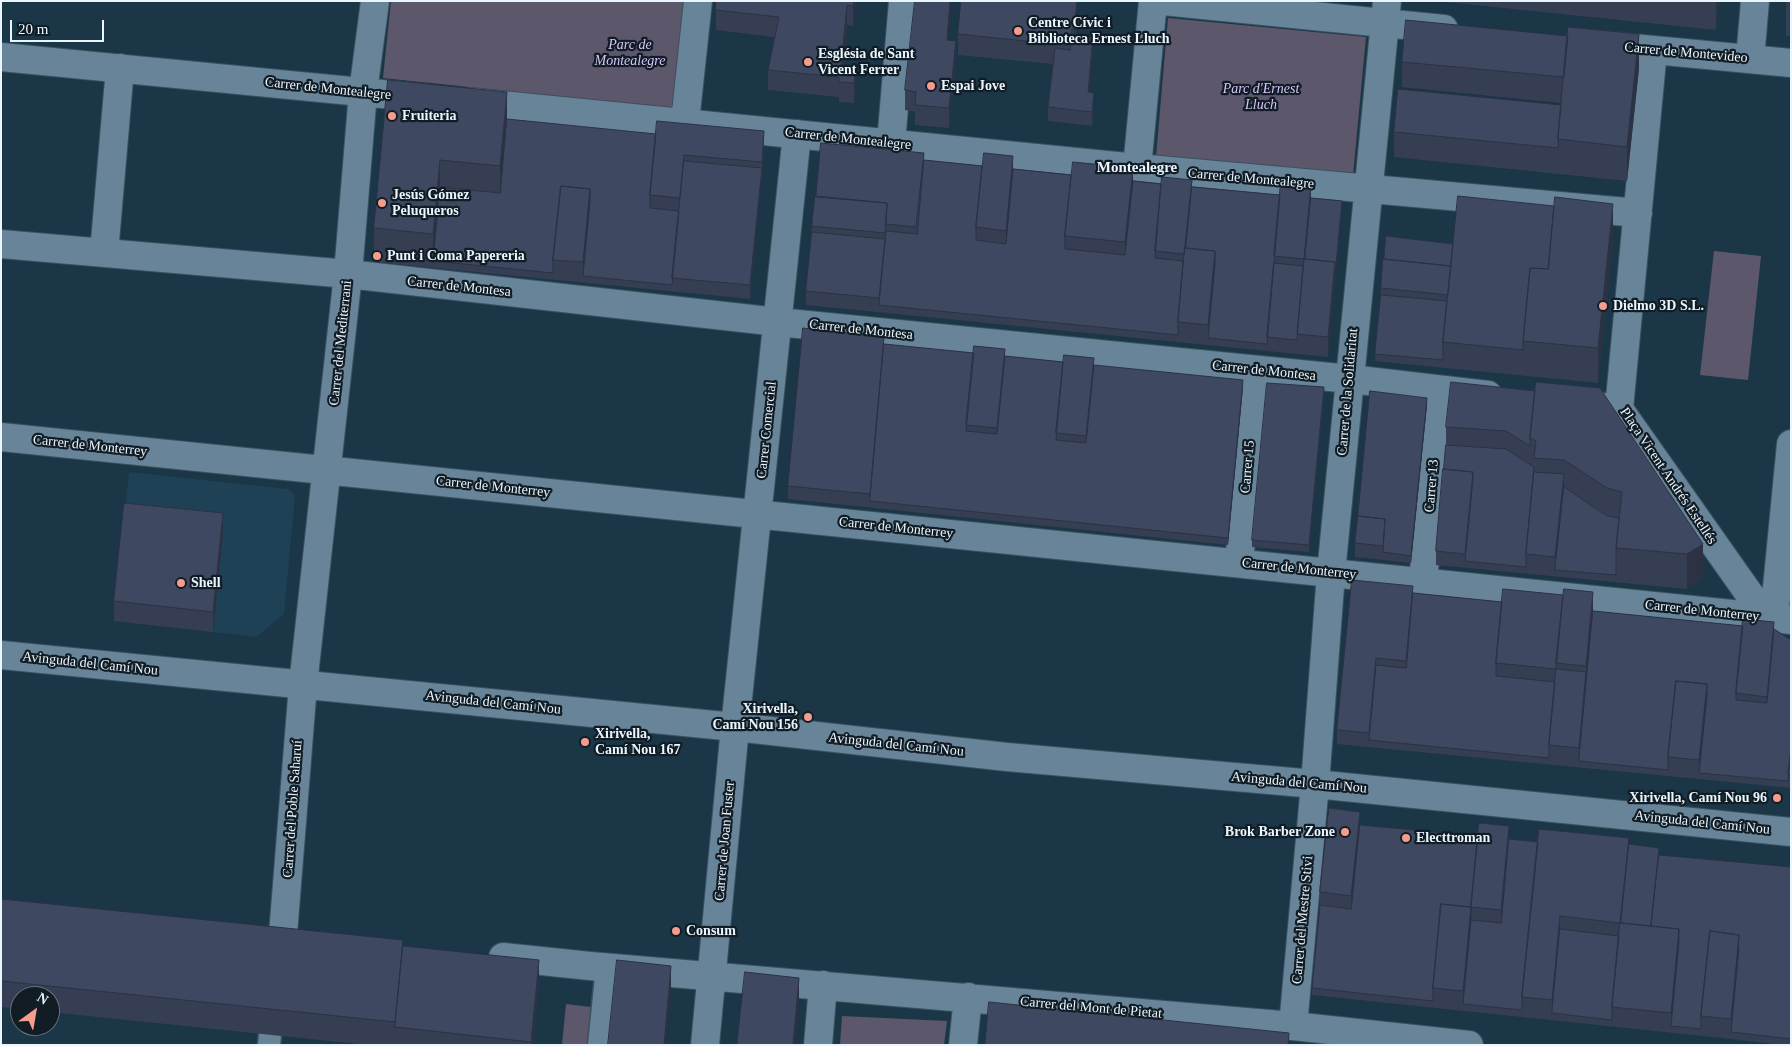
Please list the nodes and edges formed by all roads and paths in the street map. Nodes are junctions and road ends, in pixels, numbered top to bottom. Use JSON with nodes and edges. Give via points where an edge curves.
{"nodes":[{"id":1,"x":375,"y":1,"type":"edge"},
{"id":2,"x":698,"y":1,"type":"edge"},
{"id":3,"x":903,"y":1,"type":"edge"},
{"id":4,"x":1152,"y":1,"type":"edge"},
{"id":5,"x":1163,"y":1,"type":"edge"},
{"id":6,"x":1755,"y":1,"type":"edge"},
{"id":7,"x":1386,"y":12,"type":"edge"},
{"id":8,"x":1464,"y":31,"type":"edge"},
{"id":9,"x":1573,"y":42,"type":"edge"},
{"id":10,"x":1653,"y":50,"type":"junction"},
{"id":11,"x":1,"y":56,"type":"edge"},
{"id":12,"x":1750,"y":59,"type":"junction"},
{"id":13,"x":1791,"y":63,"type":"edge"},
{"id":14,"x":120,"y":68,"type":"junction"},
{"id":15,"x":363,"y":92,"type":"junction"},
{"id":16,"x":685,"y":122,"type":"junction"},
{"id":17,"x":797,"y":134,"type":"junction"},
{"id":18,"x":891,"y":143,"type":"junction"},
{"id":19,"x":1137,"y":168,"type":"junction"},
{"id":20,"x":1368,"y":190,"type":"junction"},
{"id":21,"x":1638,"y":213,"type":"junction"},
{"id":22,"x":1,"y":244,"type":"edge"},
{"id":23,"x":104,"y":253,"type":"junction"},
{"id":24,"x":348,"y":274,"type":"junction"},
{"id":25,"x":778,"y":322,"type":"junction"},
{"id":26,"x":1257,"y":370,"type":"junction"},
{"id":27,"x":1350,"y":379,"type":"junction"},
{"id":28,"x":1440,"y":390,"type":"junction"},
{"id":29,"x":1510,"y":397,"type":"edge"},
{"id":30,"x":1549,"y":401,"type":"edge"},
{"id":31,"x":1619,"y":409,"type":"junction"},
{"id":32,"x":1,"y":437,"type":"edge"},
{"id":33,"x":1791,"y":444,"type":"edge"},
{"id":34,"x":327,"y":470,"type":"junction"},
{"id":35,"x":758,"y":514,"type":"junction"},
{"id":36,"x":1239,"y":563,"type":"junction"},
{"id":37,"x":1331,"y":573,"type":"junction"},
{"id":38,"x":1423,"y":582,"type":"junction"},
{"id":39,"x":1782,"y":619,"type":"edge"},
{"id":40,"x":1,"y":655,"type":"edge"},
{"id":41,"x":303,"y":685,"type":"junction"},
{"id":42,"x":736,"y":727,"type":"junction"},
{"id":43,"x":1315,"y":784,"type":"junction"},
{"id":44,"x":1791,"y":832,"type":"edge"},
{"id":45,"x":254,"y":931,"type":"edge"},
{"id":46,"x":481,"y":954,"type":"edge"},
{"id":47,"x":607,"y":967,"type":"junction"},
{"id":48,"x":712,"y":975,"type":"junction"},
{"id":49,"x":823,"y":985,"type":"junction"},
{"id":50,"x":968,"y":997,"type":"junction"},
{"id":51,"x":1293,"y":1026,"type":"junction"},
{"id":52,"x":1338,"y":1038,"type":"edge"},
{"id":53,"x":599,"y":1045,"type":"edge"},
{"id":54,"x":705,"y":1045,"type":"edge"},
{"id":55,"x":818,"y":1045,"type":"edge"},
{"id":56,"x":964,"y":1045,"type":"edge"},
{"id":57,"x":1469,"y":1045,"type":"edge"}],
"edges":[{"from":1,"to":15,"type":"street","name":"Carrer del Mediterrani"},
{"from":2,"to":16,"type":"street"},
{"from":3,"to":18,"type":"street"},
{"from":4,"to":19,"type":"street"},
{"from":5,"to":7,"type":"street"},
{"from":6,"to":12,"type":"street"},
{"from":7,"to":8,"type":"street"},
{"from":7,"to":20,"type":"street","name":"Carrer de la Solidaritat"},
{"from":9,"to":10,"type":"street","name":"Carrer de Montevideo"},
{"from":10,"to":12,"type":"street","name":"Carrer de Montevideo"},
{"from":10,"to":21,"type":"street","name":"Plaça Vicent Andrés Estellés"},
{"from":11,"to":14,"type":"street","name":"Carrer de Montealegre"},
{"from":12,"to":13,"type":"street","name":"Carrer de Montevideo"},
{"from":14,"to":15,"type":"street","name":"Carrer de Montealegre"},
{"from":14,"to":23,"type":"street"},
{"from":15,"to":16,"type":"street","name":"Carrer de Montealegre"},
{"from":15,"to":24,"type":"street","name":"Carrer del Mediterrani"},
{"from":16,"to":17,"type":"street","name":"Carrer de Montealegre"},
{"from":17,"to":18,"type":"street","name":"Carrer de Montealegre"},
{"from":17,"to":25,"type":"street","name":"Carrer Comercial"},
{"from":18,"to":19,"type":"street","name":"Carrer de Montealegre"},
{"from":19,"to":20,"type":"street","name":"Carrer de Montealegre"},
{"from":20,"to":21,"type":"street","name":"Carrer de Montealegre"},
{"from":20,"to":27,"type":"street","name":"Carrer de la Solidaritat"},
{"from":21,"to":31,"type":"street","name":"Plaça Vicent Andrés Estellés"},
{"from":22,"to":23,"type":"street","name":"Carrer de Montesa"},
{"from":23,"to":24,"type":"street","name":"Carrer de Montesa"},
{"from":24,"to":25,"type":"street","name":"Carrer de Montesa"},
{"from":24,"to":34,"type":"street","name":"Carrer del Mediterrani"},
{"from":25,"to":26,"type":"street","name":"Carrer de Montesa"},
{"from":25,"to":35,"type":"street","name":"Carrer Comercial"},
{"from":26,"to":27,"type":"street","name":"Carrer de Montesa"},
{"from":26,"to":36,"type":"street","name":"Carrer 15"},
{"from":27,"to":28,"type":"street","name":"Carrer de Montesa"},
{"from":27,"to":37,"type":"street","name":"Carrer de la Solidaritat"},
{"from":28,"to":29,"type":"street","name":"Carrer de Montesa"},
{"from":28,"to":38,"type":"street","name":"Carrer 13"},
{"from":30,"to":31,"type":"street"},
{"from":31,"to":39,"type":"street","name":"Plaça Vicent Andrés Estellés","via":[[1750,595]]},
{"from":32,"to":34,"type":"street","name":"Carrer de Monterrey"},
{"from":33,"to":39,"type":"street"},
{"from":34,"to":35,"type":"street","name":"Carrer de Monterrey"},
{"from":34,"to":41,"type":"street","name":"Carrer del Mediterrani"},
{"from":35,"to":36,"type":"street","name":"Carrer de Monterrey"},
{"from":35,"to":42,"type":"street","name":"Carrer Comercial"},
{"from":36,"to":37,"type":"street","name":"Carrer de Monterrey"},
{"from":37,"to":38,"type":"street","name":"Carrer de Monterrey"},
{"from":37,"to":43,"type":"street","name":"Carrer de la Solidaritat"},
{"from":38,"to":39,"type":"street","name":"Carrer de Monterrey"},
{"from":40,"to":41,"type":"street","name":"Avinguda del Camí Nou"},
{"from":41,"to":42,"type":"street","name":"Avinguda del Camí Nou"},
{"from":41,"to":45,"type":"street","name":"Carrer del Poble Saharuí","via":[[288,941]]},
{"from":42,"to":43,"type":"street","name":"Avinguda del Camí Nou","via":[[1008,757]]},
{"from":42,"to":48,"type":"street","name":"Carrer de Joan Fuster"},
{"from":43,"to":44,"type":"street","name":"Avinguda del Camí Nou"},
{"from":43,"to":51,"type":"street","name":"Carrer del Mestre Stivi"},
{"from":46,"to":47,"type":"street","name":"Carrer del Mont de Pietat"},
{"from":47,"to":48,"type":"street","name":"Carrer del Mont de Pietat"},
{"from":47,"to":53,"type":"street"},
{"from":48,"to":49,"type":"street","name":"Carrer del Mont de Pietat"},
{"from":48,"to":54,"type":"street","name":"Carrer de Joan Fuster"},
{"from":49,"to":50,"type":"street","name":"Carrer del Mont de Pietat"},
{"from":49,"to":55,"type":"street"},
{"from":50,"to":51,"type":"street","name":"Carrer del Mont de Pietat"},
{"from":50,"to":56,"type":"street"},
{"from":51,"to":52,"type":"street","name":"Carrer del Mont de Pietat"},
{"from":52,"to":57,"type":"street","name":"Carrer del Mont de Pietat"}]}
